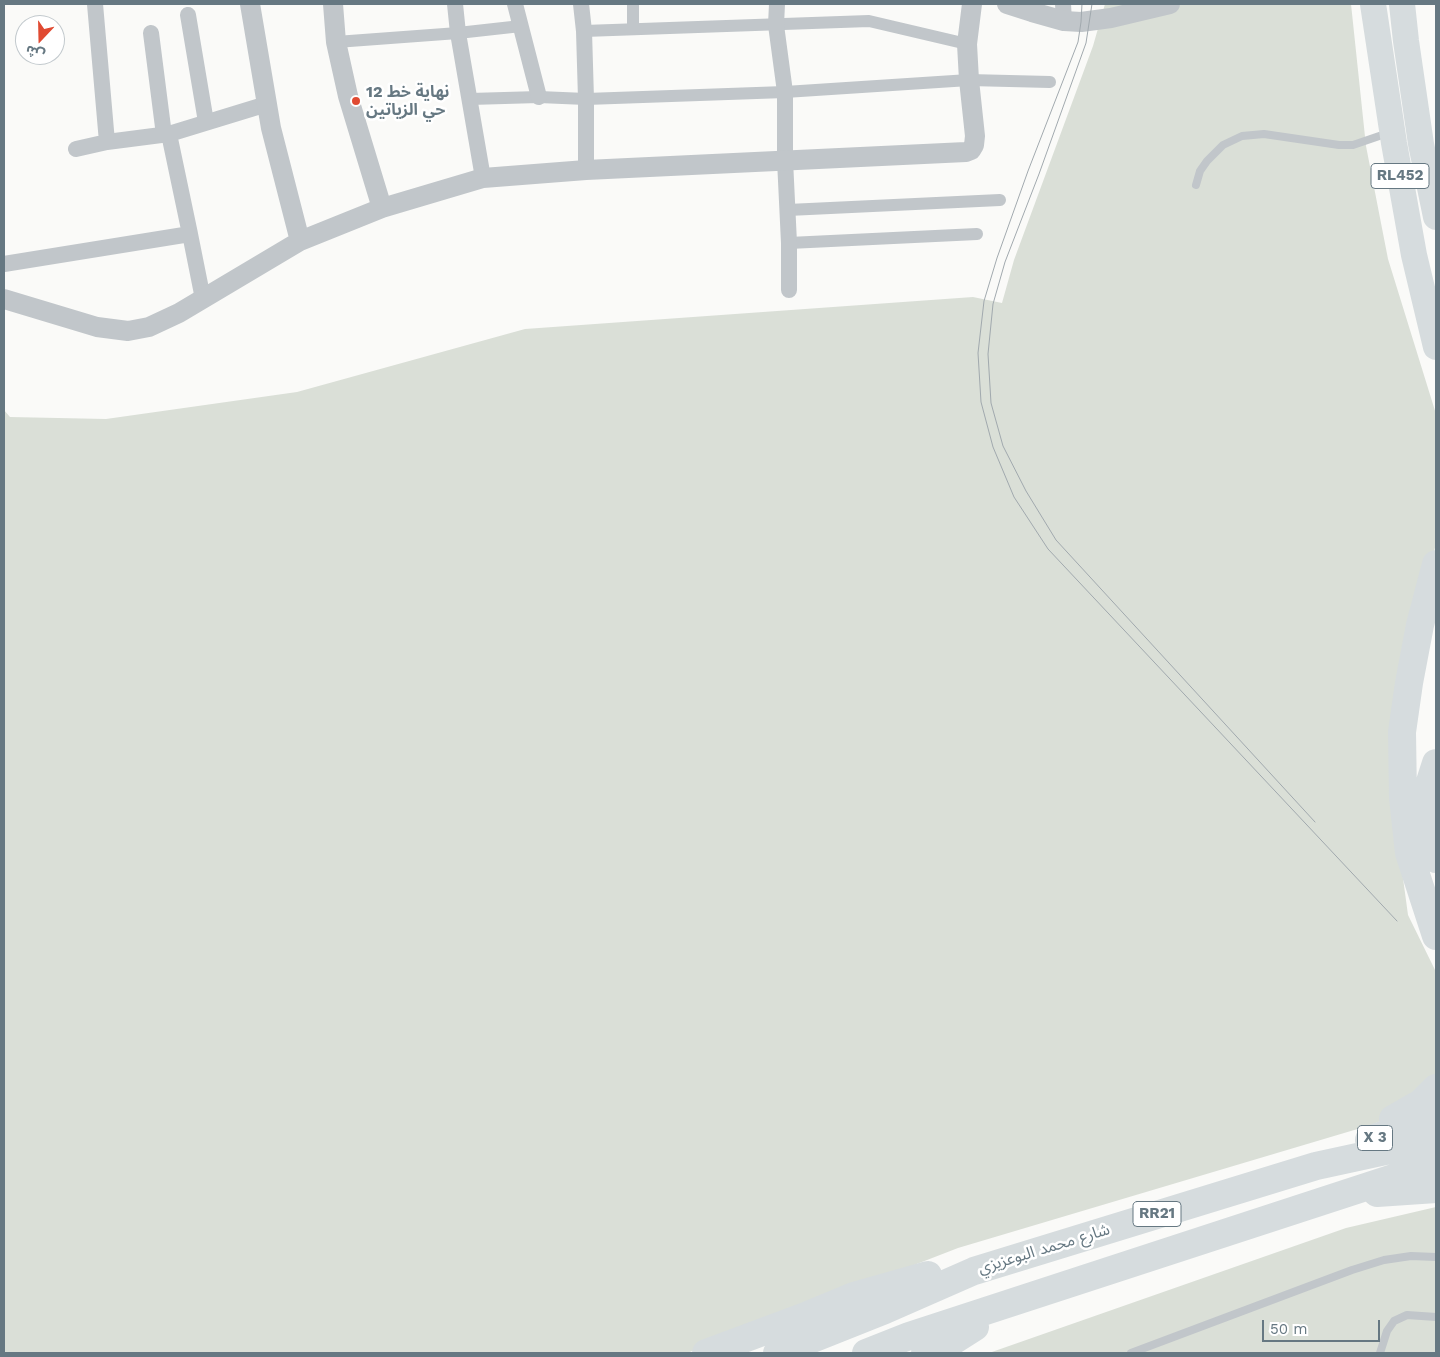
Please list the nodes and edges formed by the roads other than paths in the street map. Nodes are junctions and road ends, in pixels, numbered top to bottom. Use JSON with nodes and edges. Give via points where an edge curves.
{"nodes":[{"id":1,"x":95,"y":4,"type":"edge"},
{"id":2,"x":250,"y":4,"type":"edge"},
{"id":3,"x":333,"y":4,"type":"edge"},
{"id":4,"x":455,"y":4,"type":"edge"},
{"id":5,"x":515,"y":4,"type":"edge"},
{"id":6,"x":581,"y":4,"type":"edge"},
{"id":7,"x":633,"y":4,"type":"edge"},
{"id":8,"x":777,"y":4,"type":"edge"},
{"id":9,"x":972,"y":4,"type":"edge"},
{"id":10,"x":1007,"y":4,"type":"edge"},
{"id":11,"x":1170,"y":4,"type":"edge"},
{"id":12,"x":1374,"y":4,"type":"edge"},
{"id":13,"x":1402,"y":4,"type":"edge"},
{"id":14,"x":1064,"y":12,"type":"edge"},
{"id":15,"x":188,"y":16,"type":"dead end"},
{"id":16,"x":776,"y":25,"type":"junction"},
{"id":17,"x":521,"y":26,"type":"junction"},
{"id":18,"x":633,"y":28,"type":"junction"},
{"id":19,"x":584,"y":31,"type":"junction"},
{"id":20,"x":458,"y":33,"type":"junction"},
{"id":21,"x":151,"y":34,"type":"dead end"},
{"id":22,"x":336,"y":42,"type":"junction"},
{"id":23,"x":967,"y":44,"type":"junction"},
{"id":24,"x":969,"y":80,"type":"junction"},
{"id":25,"x":1050,"y":82,"type":"dead end"},
{"id":26,"x":785,"y":92,"type":"junction"},
{"id":27,"x":539,"y":97,"type":"junction"},
{"id":28,"x":470,"y":99,"type":"junction"},
{"id":29,"x":586,"y":99,"type":"junction"},
{"id":30,"x":267,"y":104,"type":"junction"},
{"id":31,"x":206,"y":122,"type":"junction"},
{"id":32,"x":1392,"y":131,"type":"junction"},
{"id":33,"x":166,"y":135,"type":"junction"},
{"id":34,"x":107,"y":142,"type":"junction"},
{"id":35,"x":76,"y":149,"type":"dead end"},
{"id":36,"x":785,"y":160,"type":"junction"},
{"id":37,"x":586,"y":170,"type":"junction"},
{"id":38,"x":482,"y":178,"type":"junction"},
{"id":39,"x":1196,"y":185,"type":"dead end"},
{"id":40,"x":1000,"y":200,"type":"dead end"},
{"id":41,"x":382,"y":208,"type":"junction"},
{"id":42,"x":788,"y":210,"type":"junction"},
{"id":43,"x":1436,"y":217,"type":"edge"},
{"id":44,"x":190,"y":234,"type":"junction"},
{"id":45,"x":977,"y":234,"type":"dead end"},
{"id":46,"x":300,"y":241,"type":"junction"},
{"id":47,"x":789,"y":243,"type":"junction"},
{"id":48,"x":4,"y":264,"type":"edge"},
{"id":49,"x":789,"y":290,"type":"dead end"},
{"id":50,"x":203,"y":298,"type":"junction"},
{"id":51,"x":4,"y":299,"type":"edge"},
{"id":52,"x":1436,"y":346,"type":"edge"},
{"id":53,"x":1436,"y":564,"type":"edge"},
{"id":54,"x":1436,"y":763,"type":"edge"},
{"id":55,"x":1436,"y":859,"type":"edge"},
{"id":56,"x":1436,"y":936,"type":"edge"},
{"id":57,"x":1436,"y":1088,"type":"edge"},
{"id":58,"x":1436,"y":1116,"type":"edge"},
{"id":59,"x":1436,"y":1140,"type":"edge"},
{"id":60,"x":1355,"y":1145,"type":"junction"},
{"id":61,"x":1436,"y":1164,"type":"edge"},
{"id":62,"x":1316,"y":1166,"type":"junction"},
{"id":63,"x":1436,"y":1189,"type":"edge"},
{"id":64,"x":1336,"y":1196,"type":"junction"},
{"id":65,"x":1436,"y":1257,"type":"edge"},
{"id":66,"x":974,"y":1271,"type":"junction"},
{"id":67,"x":1436,"y":1317,"type":"edge"},
{"id":68,"x":917,"y":1345,"type":"edge"},
{"id":69,"x":706,"y":1353,"type":"edge"},
{"id":70,"x":777,"y":1353,"type":"edge"},
{"id":71,"x":866,"y":1353,"type":"edge"},
{"id":72,"x":1131,"y":1353,"type":"edge"},
{"id":73,"x":1380,"y":1353,"type":"edge"}],
"edges":[{"from":1,"to":34,"type":"street"},
{"from":2,"to":30,"type":"street"},
{"from":3,"to":22,"type":"street"},
{"from":4,"to":20,"type":"street"},
{"from":5,"to":17,"type":"street"},
{"from":6,"to":19,"type":"street"},
{"from":7,"to":18,"type":"street"},
{"from":8,"to":16,"type":"street"},
{"from":9,"to":23,"type":"street"},
{"from":10,"to":14,"type":"street","via":[[1032,12]]},
{"from":11,"to":14,"type":"street","via":[[1081,22]]},
{"from":12,"to":32,"type":"highway","number":"RL452"},
{"from":13,"to":43,"type":"highway","number":"RL452","via":[[1420,144]]},
{"from":15,"to":31,"type":"street"},
{"from":16,"to":18,"type":"street"},
{"from":16,"to":23,"type":"street","via":[[868,21]]},
{"from":16,"to":26,"type":"street"},
{"from":17,"to":20,"type":"street"},
{"from":17,"to":27,"type":"street"},
{"from":18,"to":19,"type":"street"},
{"from":19,"to":29,"type":"street"},
{"from":20,"to":22,"type":"street"},
{"from":20,"to":28,"type":"street"},
{"from":21,"to":33,"type":"street"},
{"from":22,"to":41,"type":"street","via":[[348,96]]},
{"from":23,"to":24,"type":"street"},
{"from":24,"to":25,"type":"street"},
{"from":24,"to":26,"type":"street"},
{"from":24,"to":36,"type":"street","via":[[974,136],[971,150]]},
{"from":26,"to":29,"type":"street"},
{"from":26,"to":36,"type":"street"},
{"from":27,"to":28,"type":"street"},
{"from":27,"to":29,"type":"street"},
{"from":28,"to":38,"type":"street"},
{"from":29,"to":37,"type":"street"},
{"from":30,"to":31,"type":"street"},
{"from":30,"to":46,"type":"street"},
{"from":31,"to":33,"type":"street"},
{"from":32,"to":39,"type":"lane","via":[[1353,145],[1264,134],[1242,136],[1223,145],[1207,161]]},
{"from":32,"to":52,"type":"highway","number":"RL452","via":[[1414,255]]},
{"from":33,"to":34,"type":"street"},
{"from":33,"to":44,"type":"street"},
{"from":34,"to":35,"type":"street"},
{"from":36,"to":37,"type":"street"},
{"from":36,"to":42,"type":"street"},
{"from":37,"to":38,"type":"street"},
{"from":38,"to":41,"type":"street"},
{"from":40,"to":42,"type":"street"},
{"from":41,"to":46,"type":"street"},
{"from":42,"to":47,"type":"street"},
{"from":44,"to":48,"type":"street"},
{"from":44,"to":50,"type":"street"},
{"from":45,"to":47,"type":"street"},
{"from":46,"to":50,"type":"street"},
{"from":47,"to":49,"type":"street"},
{"from":50,"to":51,"type":"street","via":[[149,327],[128,331],[97,327]]},
{"from":53,"to":56,"type":"highway","via":[[1408,683],[1402,732],[1403,798],[1409,852]]},
{"from":54,"to":55,"type":"highway","via":[[1428,788],[1428,830]]},
{"from":57,"to":60,"type":"highway","via":[[1421,1102]]},
{"from":58,"to":60,"type":"highway","number":"X 3"},
{"from":59,"to":62,"type":"highway","name":"شارع محمد البوعزيزي","number":"RR21"},
{"from":60,"to":62,"type":"highway","number":"X 3"},
{"from":61,"to":64,"type":"highway","number":"RR21"},
{"from":62,"to":66,"type":"highway","name":"شارع محمد البوعزيزي","number":"RR21"},
{"from":63,"to":64,"type":"highway"},
{"from":64,"to":68,"type":"highway","number":"RR21","via":[[998,1308]]},
{"from":65,"to":72,"type":"lane","via":[[1384,1260],[1352,1270]]},
{"from":66,"to":69,"type":"highway","via":[[939,1272],[854,1296]]},
{"from":66,"to":70,"type":"highway","name":"شارع محمد البوعزيزي","number":"RR21"},
{"from":67,"to":73,"type":"lane","via":[[1407,1316],[1394,1321],[1386,1331]]},
{"from":68,"to":71,"type":"highway","number":"RR21"}]}
